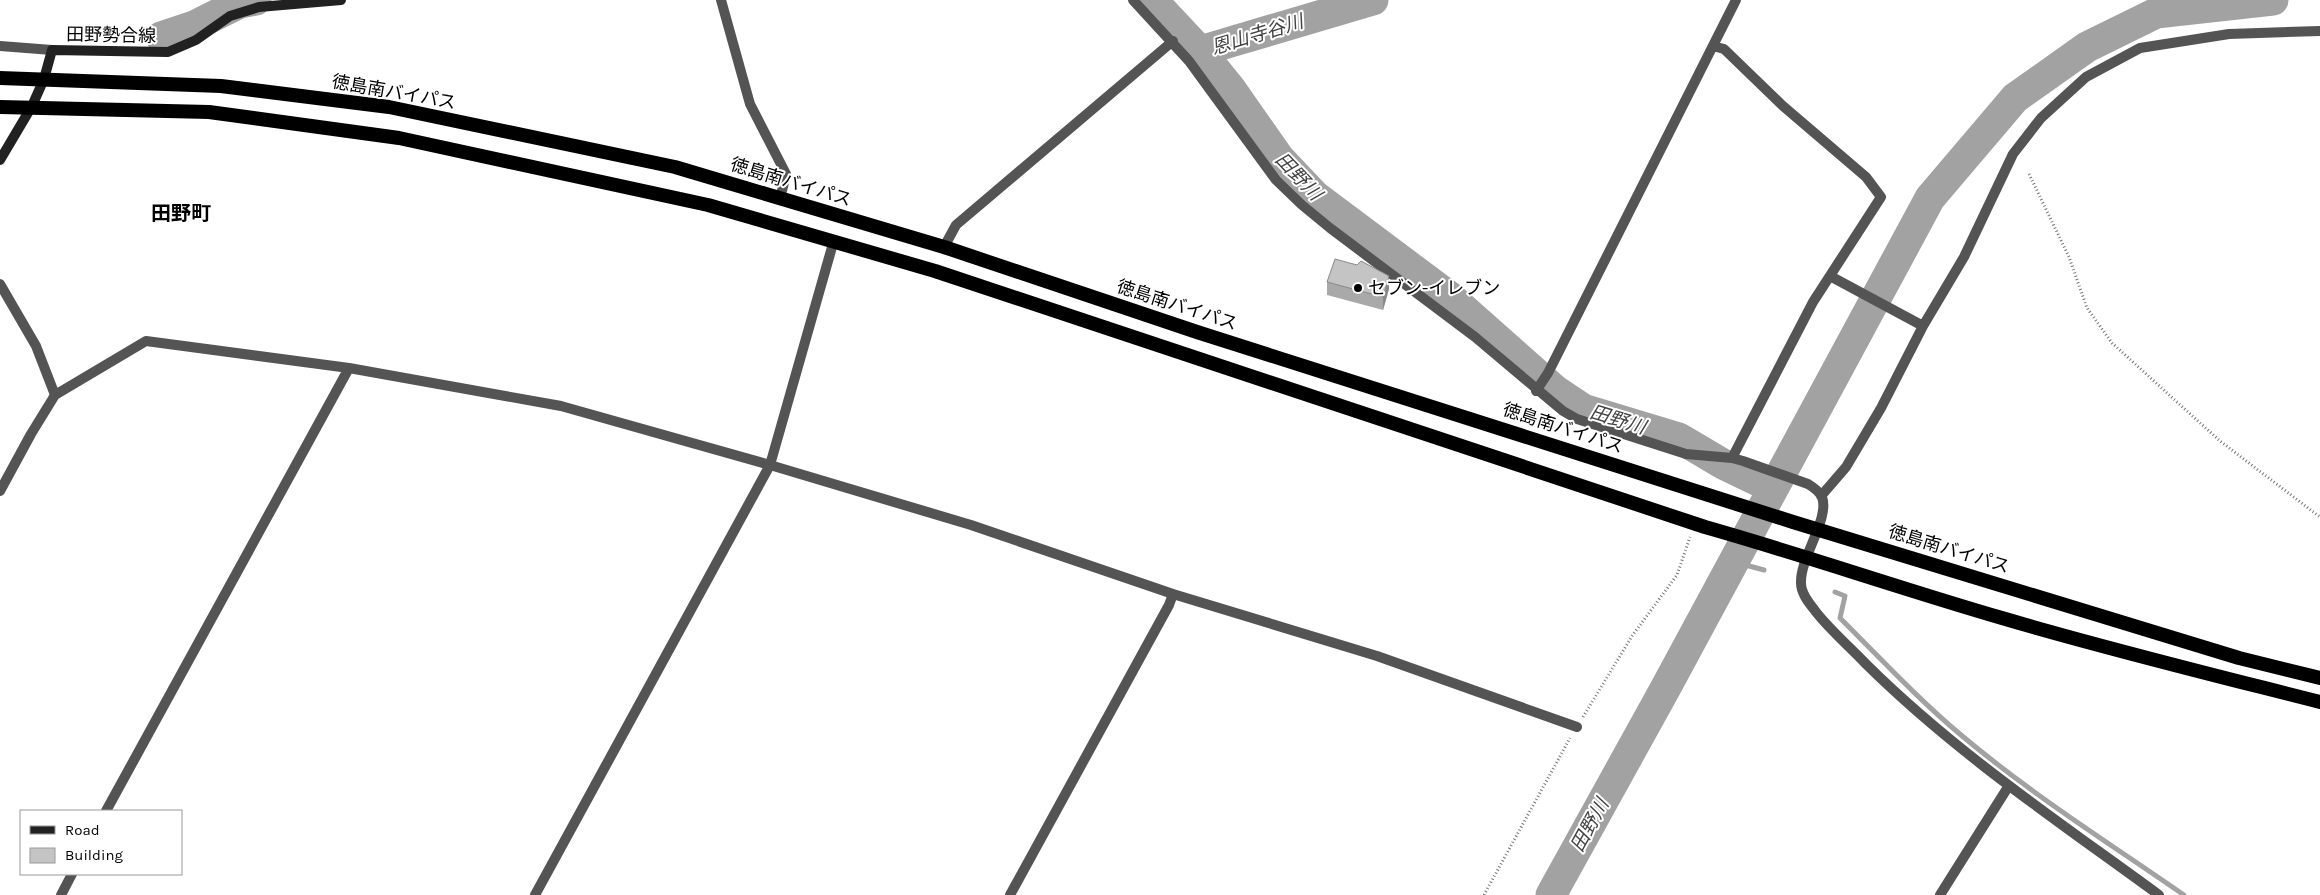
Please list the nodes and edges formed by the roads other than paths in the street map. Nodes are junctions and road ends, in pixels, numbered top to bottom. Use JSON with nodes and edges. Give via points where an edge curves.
{"nodes":[{"id":1,"x":341,"y":0,"type":"edge"},
{"id":2,"x":721,"y":0,"type":"edge"},
{"id":3,"x":1133,"y":0,"type":"edge"},
{"id":4,"x":1736,"y":0,"type":"edge"},
{"id":5,"x":2320,"y":31,"type":"edge"},
{"id":6,"x":1173,"y":42,"type":"junction"},
{"id":7,"x":0,"y":46,"type":"edge"},
{"id":8,"x":1713,"y":46,"type":"junction"},
{"id":9,"x":52,"y":50,"type":"junction"},
{"id":10,"x":0,"y":78,"type":"edge"},
{"id":11,"x":44,"y":79,"type":"junction"},
{"id":12,"x":32,"y":106,"type":"junction"},
{"id":13,"x":0,"y":107,"type":"edge"},
{"id":14,"x":0,"y":160,"type":"edge"},
{"id":15,"x":780,"y":198,"type":"junction"},
{"id":16,"x":834,"y":240,"type":"junction"},
{"id":17,"x":944,"y":247,"type":"junction"},
{"id":18,"x":1830,"y":276,"type":"junction"},
{"id":19,"x":0,"y":284,"type":"edge"},
{"id":20,"x":1923,"y":326,"type":"junction"},
{"id":21,"x":349,"y":368,"type":"junction"},
{"id":22,"x":1539,"y":388,"type":"junction"},
{"id":23,"x":55,"y":395,"type":"junction"},
{"id":24,"x":1732,"y":458,"type":"junction"},
{"id":25,"x":770,"y":465,"type":"junction"},
{"id":26,"x":0,"y":491,"type":"edge"},
{"id":27,"x":1821,"y":496,"type":"junction"},
{"id":28,"x":1817,"y":528,"type":"junction"},
{"id":29,"x":1805,"y":558,"type":"junction"},
{"id":30,"x":1174,"y":594,"type":"junction"},
{"id":31,"x":2320,"y":678,"type":"edge"},
{"id":32,"x":2320,"y":702,"type":"edge"},
{"id":33,"x":1577,"y":727,"type":"road end"},
{"id":34,"x":2008,"y":787,"type":"junction"},
{"id":35,"x":107,"y":810,"type":"edge"},
{"id":36,"x":71,"y":875,"type":"edge"},
{"id":37,"x":60,"y":895,"type":"edge"},
{"id":38,"x":535,"y":895,"type":"edge"},
{"id":39,"x":1010,"y":895,"type":"edge"},
{"id":40,"x":1940,"y":895,"type":"edge"},
{"id":41,"x":2159,"y":895,"type":"edge"}],
"edges":[{"from":1,"to":9,"type":"main road","name":"田野勢合線","via":[[259,8],[230,16],[196,40],[168,52]]},
{"from":2,"to":15,"type":"street","via":[[750,104],[786,174]]},
{"from":3,"to":6,"type":"street"},
{"from":4,"to":8,"type":"street"},
{"from":5,"to":20,"type":"street","via":[[2229,34],[2140,48],[2086,77],[2041,118],[2013,154],[1964,257]]},
{"from":6,"to":17,"type":"street","via":[[956,225]]},
{"from":6,"to":22,"type":"street","via":[[1276,180],[1302,205]]},
{"from":7,"to":9,"type":"street"},
{"from":8,"to":18,"type":"street","via":[[1724,49],[1783,106],[1866,177],[1881,197]]},
{"from":8,"to":22,"type":"street"},
{"from":9,"to":11,"type":"main road","name":"田野勢合線"},
{"from":10,"to":11,"type":"highway","name":"徳島南バイパス"},
{"from":11,"to":12,"type":"main road","name":"田野勢合線"},
{"from":11,"to":15,"type":"highway","name":"徳島南バイパス","via":[[221,86],[388,107],[675,168]]},
{"from":12,"to":13,"type":"highway"},
{"from":12,"to":14,"type":"main road","name":"田野勢合線"},
{"from":12,"to":16,"type":"highway","via":[[209,112],[399,138],[708,205]]},
{"from":15,"to":17,"type":"highway","name":"徳島南バイパス"},
{"from":16,"to":25,"type":"street"},
{"from":16,"to":29,"type":"highway"},
{"from":17,"to":28,"type":"highway","name":"徳島南バイパス","via":[[1197,332]]},
{"from":18,"to":20,"type":"street"},
{"from":18,"to":24,"type":"street","via":[[1813,302]]},
{"from":19,"to":23,"type":"street","via":[[36,346]]},
{"from":20,"to":27,"type":"street","via":[[1881,408],[1846,466]]},
{"from":21,"to":23,"type":"street","via":[[146,341]]},
{"from":21,"to":25,"type":"street","via":[[561,406]]},
{"from":21,"to":35,"type":"street"},
{"from":22,"to":24,"type":"street","via":[[1563,411],[1577,419],[1686,454]]},
{"from":23,"to":26,"type":"street"},
{"from":24,"to":27,"type":"street","via":[[1808,484]]},
{"from":25,"to":30,"type":"street","via":[[971,525]]},
{"from":25,"to":38,"type":"street"},
{"from":27,"to":28,"type":"street","via":[[1824,509]]},
{"from":28,"to":29,"type":"street"},
{"from":28,"to":31,"type":"highway","name":"徳島南バイパス","via":[[2239,658]]},
{"from":29,"to":32,"type":"highway","via":[[2098,646]]},
{"from":29,"to":34,"type":"street","via":[[1800,584],[1806,600],[1822,619],[1887,685]]},
{"from":30,"to":33,"type":"street","via":[[1377,656]]},
{"from":30,"to":39,"type":"street"},
{"from":34,"to":40,"type":"street"},
{"from":34,"to":41,"type":"street"},
{"from":36,"to":37,"type":"street"}]}
